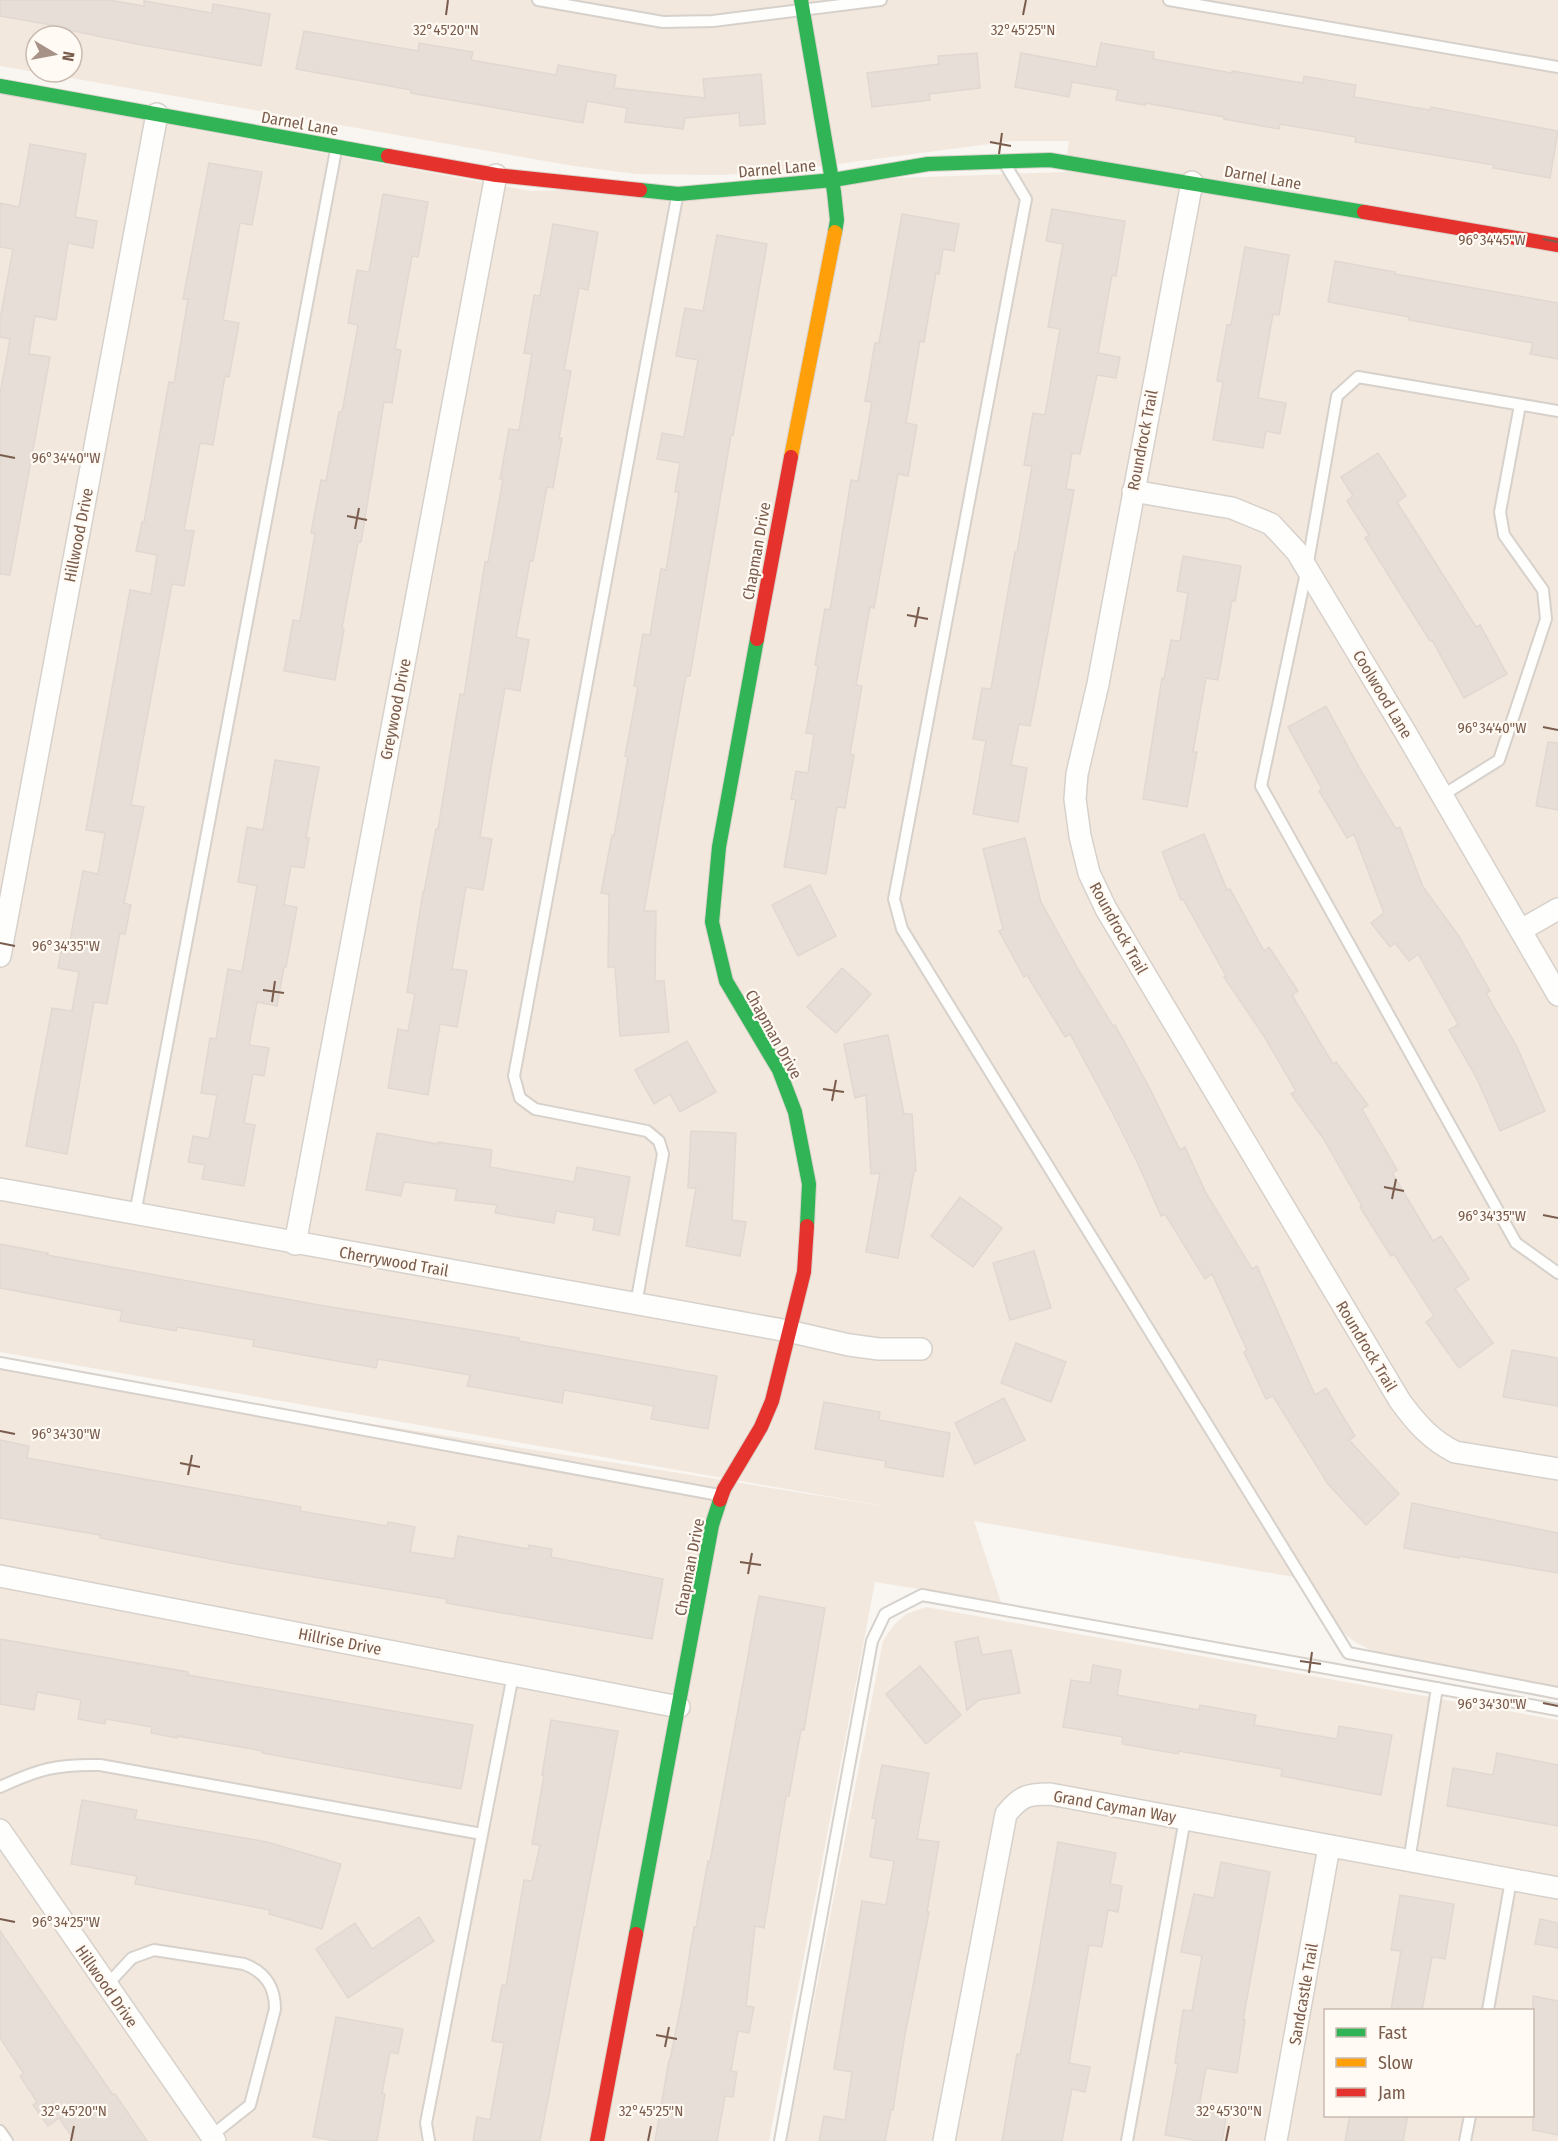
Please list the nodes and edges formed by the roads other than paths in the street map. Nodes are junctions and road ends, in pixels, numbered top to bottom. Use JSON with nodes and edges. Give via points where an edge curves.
{"nodes":[{"id":1,"x":538,"y":0,"type":"edge"},
{"id":2,"x":881,"y":0,"type":"edge"},
{"id":3,"x":1169,"y":0,"type":"edge"},
{"id":4,"x":801,"y":5,"type":"edge"},
{"id":5,"x":1558,"y":67,"type":"edge"},
{"id":6,"x":0,"y":86,"type":"edge"},
{"id":7,"x":157,"y":114,"type":"junction"},
{"id":8,"x":336,"y":146,"type":"junction"},
{"id":9,"x":1004,"y":161,"type":"junction"},
{"id":10,"x":496,"y":175,"type":"junction"},
{"id":11,"x":833,"y":180,"type":"junction"},
{"id":12,"x":1192,"y":182,"type":"junction"},
{"id":13,"x":678,"y":194,"type":"junction"},
{"id":14,"x":1558,"y":245,"type":"edge"},
{"id":15,"x":1520,"y":405,"type":"junction"},
{"id":16,"x":1558,"y":411,"type":"edge"},
{"id":17,"x":1132,"y":491,"type":"junction"},
{"id":18,"x":1307,"y":568,"type":"junction"},
{"id":19,"x":1443,"y":795,"type":"junction"},
{"id":20,"x":1558,"y":909,"type":"edge"},
{"id":21,"x":1521,"y":930,"type":"junction"},
{"id":22,"x":0,"y":956,"type":"edge"},
{"id":23,"x":1558,"y":995,"type":"edge"},
{"id":24,"x":0,"y":1189,"type":"edge"},
{"id":25,"x":135,"y":1214,"type":"junction"},
{"id":26,"x":295,"y":1244,"type":"junction"},
{"id":27,"x":1558,"y":1274,"type":"edge"},
{"id":28,"x":636,"y":1304,"type":"junction"},
{"id":29,"x":788,"y":1331,"type":"junction"},
{"id":30,"x":921,"y":1349,"type":"dead end"},
{"id":31,"x":0,"y":1363,"type":"edge"},
{"id":32,"x":1558,"y":1469,"type":"edge"},
{"id":33,"x":722,"y":1496,"type":"junction"},
{"id":34,"x":0,"y":1576,"type":"edge"},
{"id":35,"x":513,"y":1675,"type":"junction"},
{"id":36,"x":1437,"y":1688,"type":"junction"},
{"id":37,"x":1558,"y":1693,"type":"edge"},
{"id":38,"x":679,"y":1707,"type":"junction"},
{"id":39,"x":1558,"y":1710,"type":"edge"},
{"id":40,"x":0,"y":1787,"type":"edge"},
{"id":41,"x":1185,"y":1819,"type":"junction"},
{"id":42,"x":0,"y":1830,"type":"edge"},
{"id":43,"x":482,"y":1834,"type":"junction"},
{"id":44,"x":1329,"y":1847,"type":"junction"},
{"id":45,"x":1409,"y":1861,"type":"junction"},
{"id":46,"x":1512,"y":1880,"type":"junction"},
{"id":47,"x":1558,"y":1888,"type":"edge"},
{"id":48,"x":107,"y":1985,"type":"junction"},
{"id":49,"x":1488,"y":2009,"type":"edge"},
{"id":50,"x":1470,"y":2117,"type":"edge"},
{"id":51,"x":0,"y":2131,"type":"edge"},
{"id":52,"x":213,"y":2138,"type":"edge"},
{"id":53,"x":7,"y":2141,"type":"edge"},
{"id":54,"x":429,"y":2141,"type":"edge"},
{"id":55,"x":597,"y":2141,"type":"edge"},
{"id":56,"x":780,"y":2141,"type":"edge"},
{"id":57,"x":944,"y":2141,"type":"edge"},
{"id":58,"x":1127,"y":2141,"type":"edge"},
{"id":59,"x":1276,"y":2141,"type":"edge"},
{"id":60,"x":1465,"y":2141,"type":"edge"}],
"edges":[{"from":1,"to":4,"type":"lane","via":[[663,22],[713,21]]},
{"from":2,"to":4,"type":"lane"},
{"from":3,"to":5,"type":"lane"},
{"from":4,"to":11,"type":"street","name":"Chapman Drive"},
{"from":6,"to":7,"type":"street","name":"Darnel Lane"},
{"from":7,"to":8,"type":"street","name":"Darnel Lane"},
{"from":7,"to":22,"type":"street","name":"Hillwood Drive"},
{"from":8,"to":10,"type":"street","name":"Darnel Lane"},
{"from":8,"to":25,"type":"lane"},
{"from":9,"to":11,"type":"street","name":"Darnel Lane","via":[[928,164]]},
{"from":9,"to":12,"type":"street","name":"Darnel Lane","via":[[1050,160]]},
{"from":9,"to":37,"type":"lane","via":[[1026,199],[894,898],[902,929],[1348,1653]]},
{"from":10,"to":13,"type":"street","name":"Darnel Lane"},
{"from":10,"to":26,"type":"street","name":"Greywood Drive"},
{"from":11,"to":13,"type":"street","name":"Darnel Lane"},
{"from":11,"to":29,"type":"street","name":"Chapman Drive","via":[[837,220],[719,847],[712,922],[726,981],[779,1070],[795,1112],[809,1184],[804,1272]]},
{"from":12,"to":14,"type":"street","name":"Darnel Lane"},
{"from":12,"to":17,"type":"street","name":"Roundrock Trail"},
{"from":13,"to":28,"type":"lane","via":[[514,1076],[520,1098],[535,1109],[647,1131],[659,1141],[663,1154]]},
{"from":15,"to":16,"type":"lane"},
{"from":15,"to":18,"type":"lane","via":[[1358,377],[1337,396]]},
{"from":15,"to":19,"type":"lane","via":[[1500,512],[1504,535],[1543,590],[1546,619],[1499,760]]},
{"from":17,"to":18,"type":"street","name":"Coolwood Lane","via":[[1232,508],[1271,524]]},
{"from":17,"to":32,"type":"street","name":"Roundrock Trail","via":[[1098,684],[1077,774],[1075,799],[1089,873],[1106,909],[1369,1350],[1420,1428],[1455,1452]]},
{"from":18,"to":19,"type":"street","name":"Coolwood Lane"},
{"from":18,"to":27,"type":"lane","via":[[1261,786],[1516,1243]]},
{"from":19,"to":21,"type":"street","name":"Coolwood Lane"},
{"from":20,"to":21,"type":"street"},
{"from":21,"to":23,"type":"street","name":"Coolwood Lane"},
{"from":24,"to":25,"type":"street","name":"Cherrywood Trail"},
{"from":25,"to":26,"type":"street","name":"Cherrywood Trail"},
{"from":26,"to":28,"type":"street","name":"Cherrywood Trail"},
{"from":28,"to":29,"type":"street","name":"Cherrywood Trail"},
{"from":29,"to":30,"type":"street","name":"Cherrywood Trail","via":[[869,1347]]},
{"from":29,"to":33,"type":"street","name":"Chapman Drive","via":[[772,1401]]},
{"from":31,"to":33,"type":"lane"},
{"from":33,"to":38,"type":"street","name":"Chapman Drive","via":[[712,1525]]},
{"from":34,"to":35,"type":"street","name":"Hillrise Drive"},
{"from":35,"to":38,"type":"street","name":"Hillrise Drive"},
{"from":35,"to":43,"type":"lane"},
{"from":36,"to":39,"type":"lane"},
{"from":36,"to":45,"type":"lane"},
{"from":36,"to":56,"type":"lane","via":[[922,1595],[885,1614],[872,1641]]},
{"from":38,"to":55,"type":"street","name":"Chapman Drive"},
{"from":40,"to":43,"type":"lane","via":[[34,1771],[69,1764],[100,1765]]},
{"from":41,"to":44,"type":"street","name":"Grand Cayman Way"},
{"from":41,"to":57,"type":"street","name":"Grand Cayman Way","via":[[1050,1794],[1032,1794],[1018,1800],[1006,1814]]},
{"from":41,"to":58,"type":"lane"},
{"from":42,"to":48,"type":"street","name":"Hillwood Drive"},
{"from":43,"to":54,"type":"lane","via":[[426,2123]]},
{"from":44,"to":45,"type":"street","name":"Grand Cayman Way"},
{"from":44,"to":59,"type":"street","name":"Sandcastle Trail"},
{"from":45,"to":46,"type":"street","name":"Grand Cayman Way"},
{"from":46,"to":47,"type":"street","name":"Grand Cayman Way"},
{"from":46,"to":49,"type":"lane"},
{"from":48,"to":52,"type":"street","name":"Hillwood Drive"},
{"from":48,"to":52,"type":"lane","via":[[132,1958],[153,1950],[244,1964],[265,1976],[273,1991],[275,2009],[250,2105]]},
{"from":50,"to":60,"type":"lane"},
{"from":51,"to":53,"type":"lane"}]}
